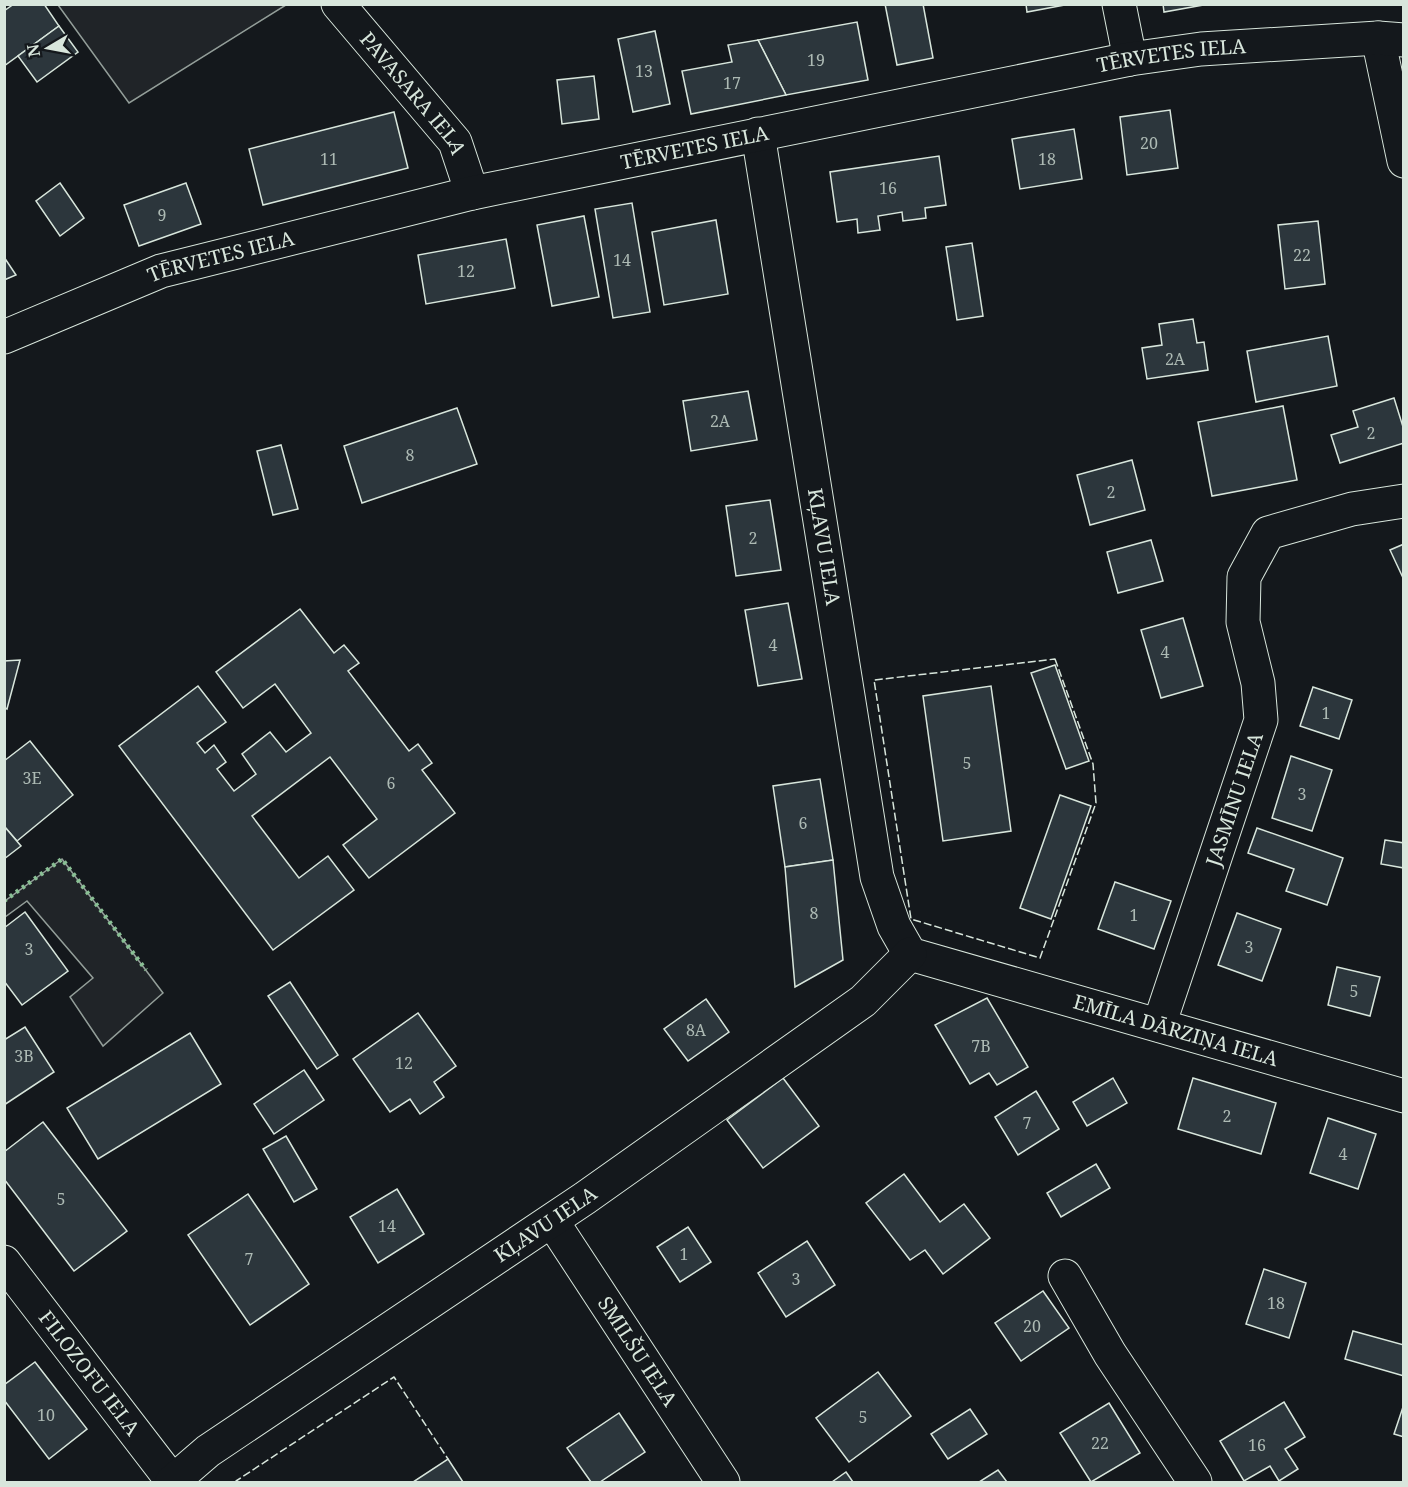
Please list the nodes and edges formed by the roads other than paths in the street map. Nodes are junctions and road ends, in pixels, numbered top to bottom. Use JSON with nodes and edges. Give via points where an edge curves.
{"nodes":[{"id":1,"x":338,"y":4,"type":"edge"},
{"id":2,"x":1119,"y":4,"type":"edge"},
{"id":3,"x":1391,"y":39,"type":"edge"},
{"id":4,"x":1130,"y":59,"type":"junction"},
{"id":5,"x":759,"y":134,"type":"junction"},
{"id":6,"x":1404,"y":161,"type":"edge"},
{"id":7,"x":472,"y":193,"type":"junction"},
{"id":8,"x":4,"y":337,"type":"edge"},
{"id":9,"x":1404,"y":501,"type":"edge"},
{"id":10,"x":910,"y":954,"type":"junction"},
{"id":11,"x":1159,"y":1025,"type":"junction"},
{"id":12,"x":1404,"y":1096,"type":"edge"},
{"id":13,"x":552,"y":1221,"type":"junction"},
{"id":14,"x":4,"y":1262,"type":"edge"},
{"id":15,"x":1065,"y":1276,"type":"dead end"},
{"id":16,"x":173,"y":1482,"type":"edge"},
{"id":17,"x":723,"y":1482,"type":"edge"},
{"id":18,"x":1195,"y":1482,"type":"edge"}],
"edges":[{"from":1,"to":7,"type":"street","name":"PAVASARA IELA","via":[[455,142]]},
{"from":2,"to":4,"type":"street"},
{"from":3,"to":4,"type":"street","name":"TĒRVETES IELA","via":[[1201,49]]},
{"from":3,"to":6,"type":"street"},
{"from":4,"to":5,"type":"street","name":"TĒRVETES IELA"},
{"from":5,"to":7,"type":"street","name":"TĒRVETES IELA"},
{"from":5,"to":10,"type":"street","name":"KĻAVU IELA","via":[[877,877],[894,926]]},
{"from":7,"to":8,"type":"street","name":"TĒRVETES IELA","via":[[161,271]]},
{"from":9,"to":11,"type":"street","name":"JASMĪNU IELA","via":[[1352,509],[1268,533],[1244,577],[1243,622],[1258,683],[1261,720]]},
{"from":10,"to":11,"type":"street","name":"EMĪLA DĀRZIŅA IELA"},
{"from":10,"to":13,"type":"street","name":"KĻAVU IELA","via":[[863,1001]]},
{"from":11,"to":12,"type":"street","name":"EMĪLA DĀRZIŅA IELA"},
{"from":13,"to":16,"type":"street","name":"KĻAVU IELA","via":[[208,1451]]},
{"from":13,"to":17,"type":"street","name":"SMILŠU IELA"},
{"from":14,"to":16,"type":"street","name":"FILOZOFU IELA"},
{"from":15,"to":18,"type":"street","via":[[1110,1354]]}]}
